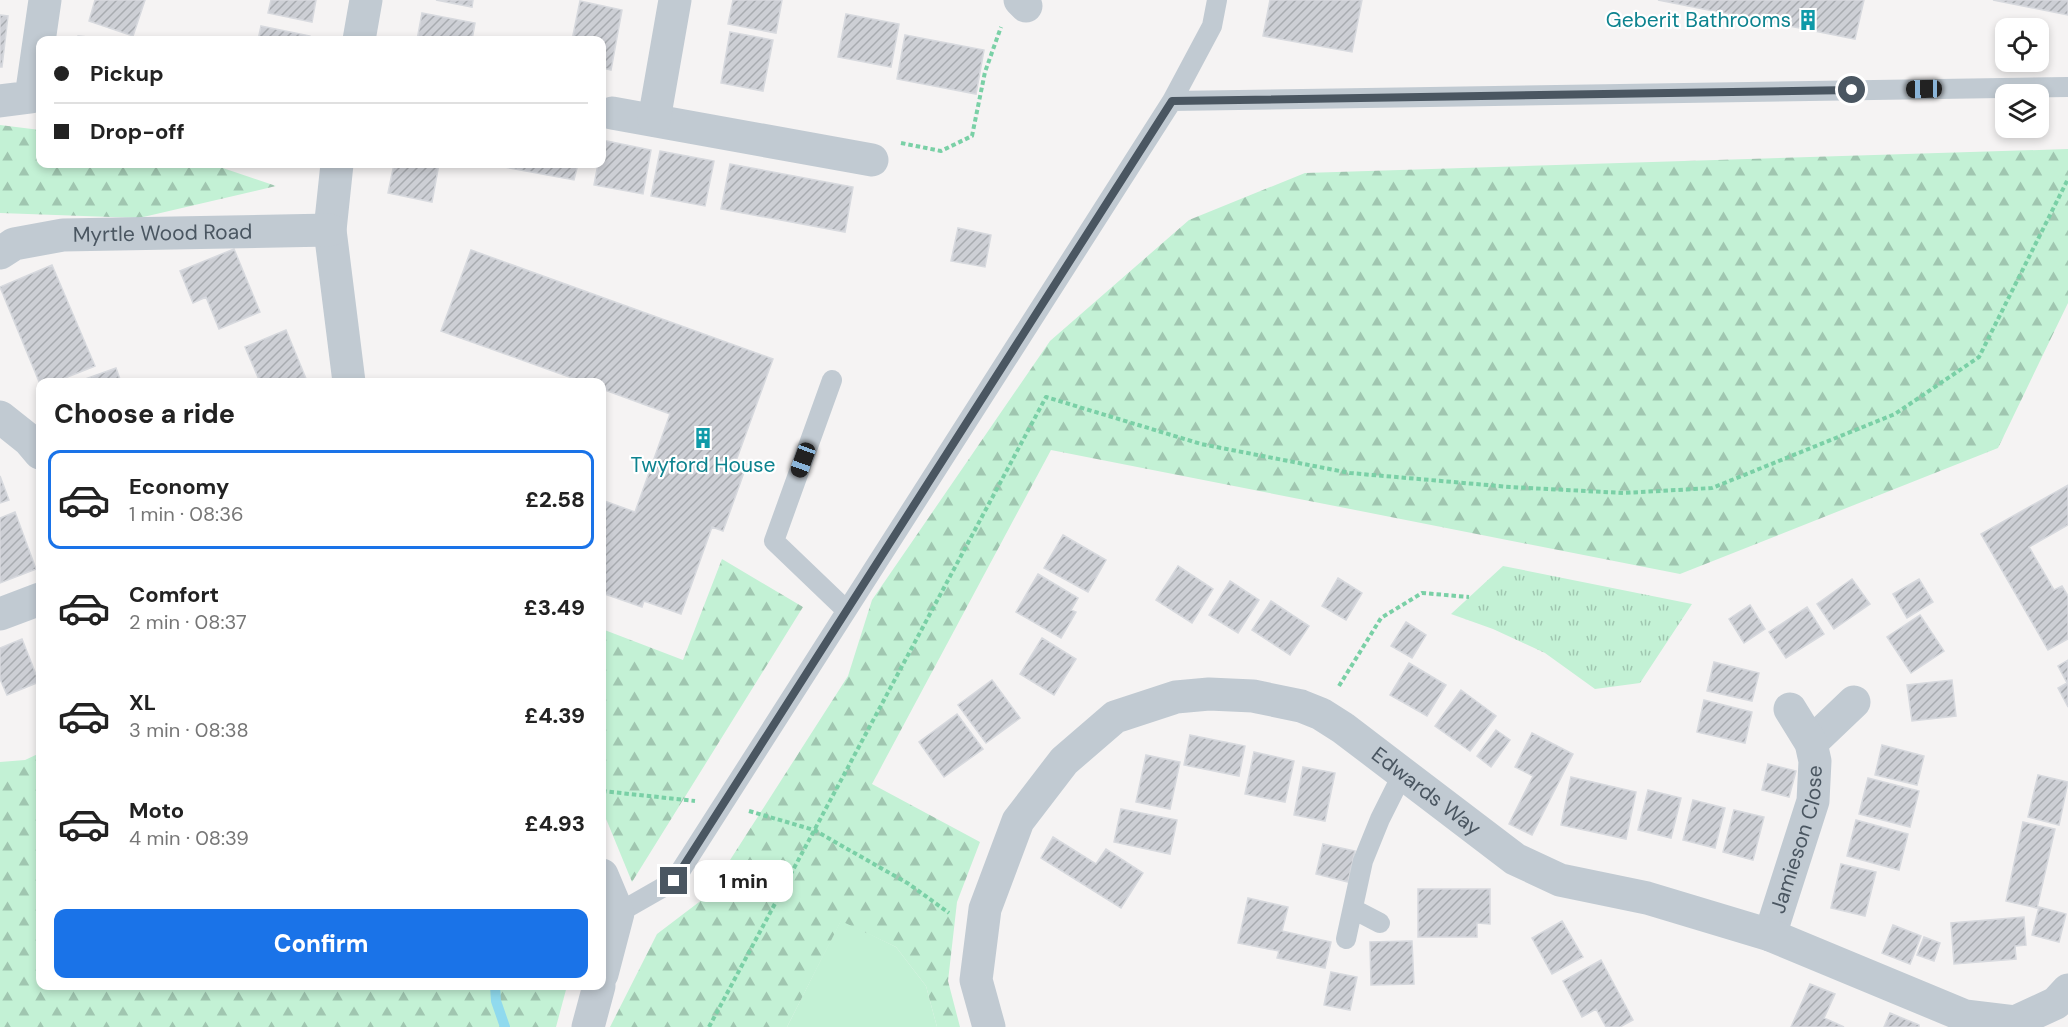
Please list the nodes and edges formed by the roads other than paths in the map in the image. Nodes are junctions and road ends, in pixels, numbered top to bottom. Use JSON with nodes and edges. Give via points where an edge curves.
{"nodes":[{"id":1,"x":45,"y":0,"type":"edge"},
{"id":2,"x":366,"y":0,"type":"edge"},
{"id":3,"x":675,"y":0,"type":"edge"},
{"id":4,"x":1217,"y":0,"type":"edge"},
{"id":5,"x":37,"y":36,"type":"edge"},
{"id":6,"x":360,"y":36,"type":"edge"},
{"id":7,"x":36,"y":42,"type":"edge"},
{"id":8,"x":2068,"y":87,"type":"edge"},
{"id":9,"x":24,"y":98,"type":"edge"},
{"id":10,"x":1172,"y":101,"type":"junction"},
{"id":11,"x":612,"y":113,"type":"dead end"},
{"id":12,"x":654,"y":120,"type":"junction"},
{"id":13,"x":873,"y":160,"type":"road end"},
{"id":14,"x":337,"y":168,"type":"edge"},
{"id":15,"x":330,"y":230,"type":"junction"},
{"id":16,"x":0,"y":253,"type":"edge"},
{"id":17,"x":348,"y":378,"type":"edge"},
{"id":18,"x":832,"y":380,"type":"dead end"},
{"id":19,"x":0,"y":417,"type":"edge"},
{"id":20,"x":36,"y":448,"type":"edge"},
{"id":21,"x":36,"y":600,"type":"edge"},
{"id":22,"x":846,"y":610,"type":"junction"},
{"id":23,"x":0,"y":614,"type":"edge"},
{"id":24,"x":1854,"y":702,"type":"dead end"},
{"id":25,"x":1790,"y":709,"type":"dead end"},
{"id":26,"x":1811,"y":743,"type":"junction"},
{"id":27,"x":1403,"y":773,"type":"junction"},
{"id":28,"x":606,"y":884,"type":"edge"},
{"id":29,"x":1353,"y":909,"type":"junction"},
{"id":30,"x":618,"y":913,"type":"junction"},
{"id":31,"x":1380,"y":923,"type":"dead end"},
{"id":32,"x":1770,"y":935,"type":"junction"},
{"id":33,"x":1346,"y":939,"type":"dead end"},
{"id":34,"x":606,"y":959,"type":"edge"},
{"id":35,"x":597,"y":990,"type":"edge"},
{"id":36,"x":2068,"y":990,"type":"edge"},
{"id":37,"x":588,"y":1027,"type":"edge"},
{"id":38,"x":989,"y":1027,"type":"edge"}],
"edges":[{"from":1,"to":5,"type":"street"},
{"from":2,"to":6,"type":"street"},
{"from":3,"to":12,"type":"street"},
{"from":4,"to":10,"type":"lane","via":[[1212,26]]},
{"from":7,"to":9,"type":"street"},
{"from":8,"to":10,"type":"lane"},
{"from":10,"to":22,"type":"lane"},
{"from":11,"to":12,"type":"street"},
{"from":12,"to":13,"type":"street"},
{"from":14,"to":15,"type":"street"},
{"from":15,"to":16,"type":"street","name":"Myrtle Wood Road","via":[[63,236],[14,244]]},
{"from":15,"to":17,"type":"street"},
{"from":18,"to":22,"type":"lane","via":[[774,541]]},
{"from":19,"to":20,"type":"street"},
{"from":21,"to":23,"type":"street"},
{"from":22,"to":30,"type":"lane","via":[[674,881]]},
{"from":24,"to":26,"type":"street","name":"Jamieson Close"},
{"from":25,"to":26,"type":"street","name":"Jamieson Close"},
{"from":26,"to":32,"type":"street","name":"Jamieson Close","via":[[1815,761],[1813,801]]},
{"from":27,"to":29,"type":"lane","via":[[1363,861]]},
{"from":27,"to":32,"type":"street","name":"Edwards Way","via":[[1515,859],[1560,880],[1647,898]]},
{"from":27,"to":38,"type":"street","name":"Edwards Way","via":[[1321,714],[1253,696],[1176,697],[1115,717],[1064,761],[1018,821],[985,909],[981,937],[976,980]]},
{"from":28,"to":30,"type":"street"},
{"from":29,"to":31,"type":"lane"},
{"from":29,"to":33,"type":"lane"},
{"from":30,"to":34,"type":"street"},
{"from":32,"to":36,"type":"street","name":"Edwards Way","via":[[1965,1016],[2015,1022],[2056,1003]]},
{"from":35,"to":37,"type":"street"}]}
